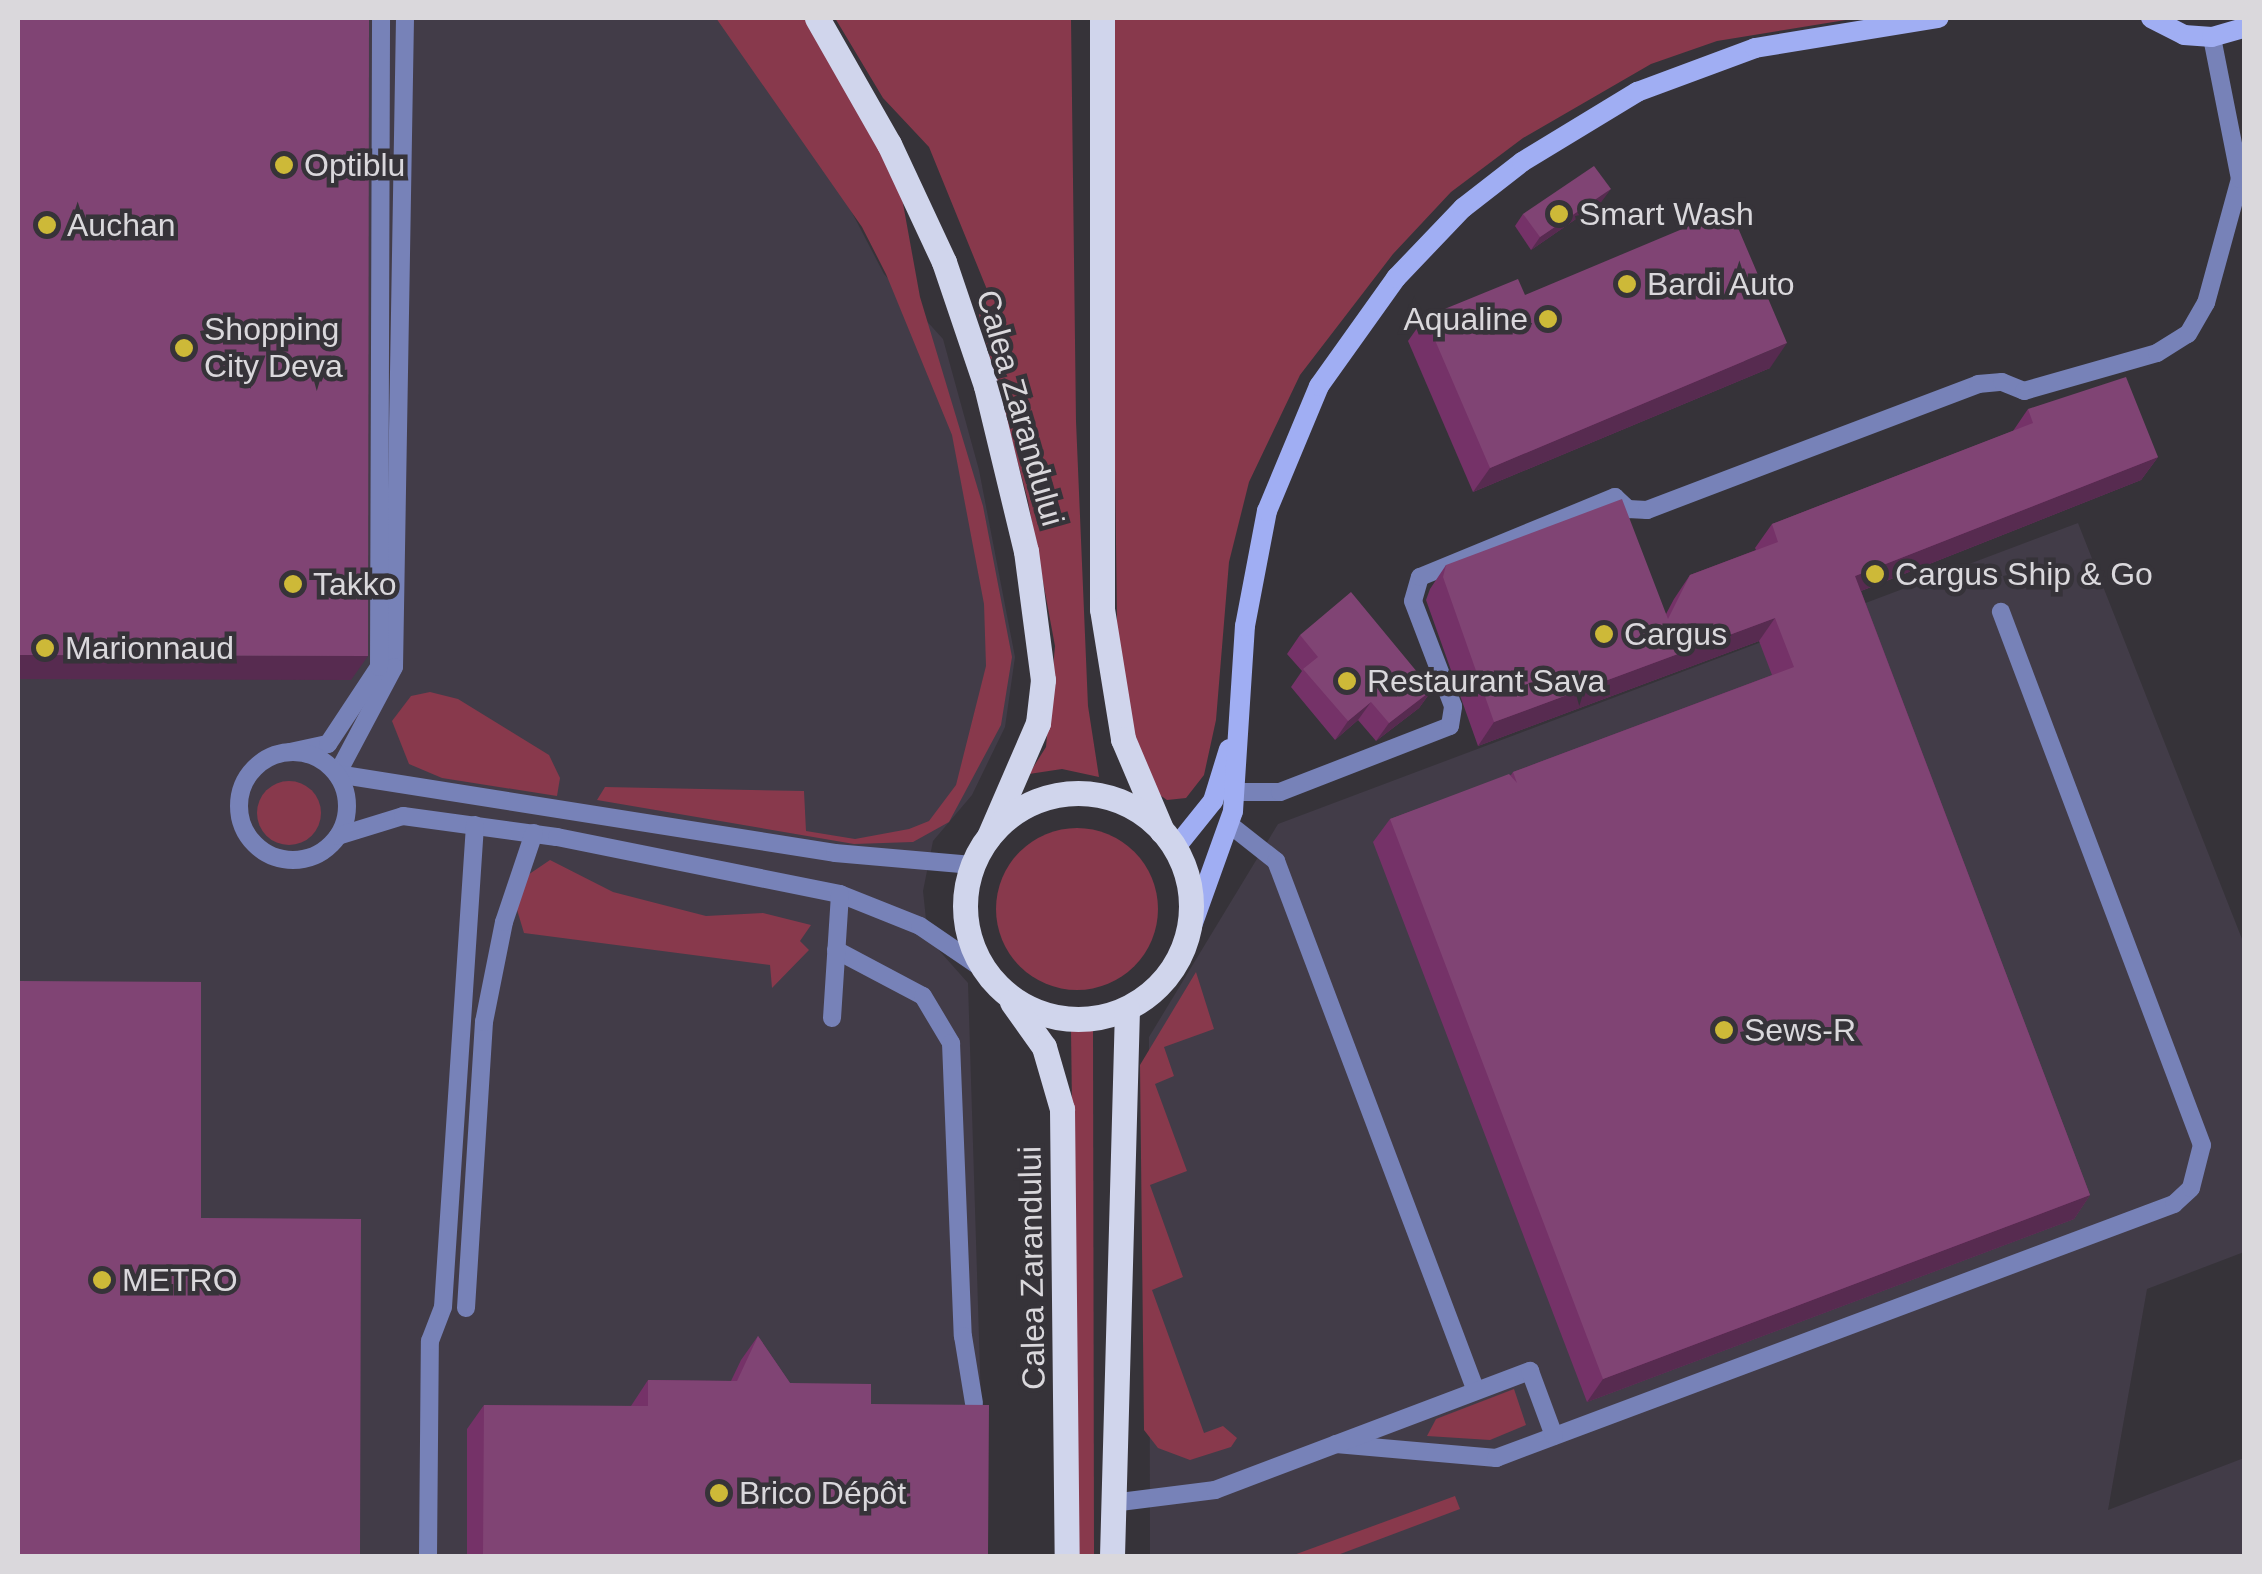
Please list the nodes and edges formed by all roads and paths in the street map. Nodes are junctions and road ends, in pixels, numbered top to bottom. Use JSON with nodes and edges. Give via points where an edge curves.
{"nodes":[{"id":1,"x":381,"y":18,"type":"edge"},
{"id":2,"x":405,"y":18,"type":"edge"},
{"id":3,"x":817,"y":18,"type":"edge"},
{"id":4,"x":1102,"y":18,"type":"edge"},
{"id":5,"x":1938,"y":18,"type":"edge"},
{"id":6,"x":2152,"y":18,"type":"edge"},
{"id":7,"x":2244,"y":28,"type":"edge"},
{"id":8,"x":2212,"y":37,"type":"junction"},
{"id":9,"x":2240,"y":179,"type":"junction"},
{"id":10,"x":2244,"y":219,"type":"edge"},
{"id":11,"x":2001,"y":612,"type":"dead end"},
{"id":12,"x":1240,"y":703,"type":"junction"},
{"id":13,"x":290,"y":752,"type":"junction"},
{"id":14,"x":336,"y":774,"type":"junction"},
{"id":15,"x":1235,"y":792,"type":"junction"},
{"id":16,"x":1229,"y":824,"type":"junction"},
{"id":17,"x":475,"y":825,"type":"junction"},
{"id":18,"x":534,"y":834,"type":"junction"},
{"id":19,"x":338,"y":836,"type":"junction"},
{"id":20,"x":989,"y":836,"type":"junction"},
{"id":21,"x":1169,"y":839,"type":"junction"},
{"id":22,"x":972,"y":865,"type":"junction"},
{"id":23,"x":840,"y":894,"type":"junction"},
{"id":24,"x":1188,"y":937,"type":"junction"},
{"id":25,"x":836,"y":950,"type":"junction"},
{"id":26,"x":983,"y":969,"type":"junction"},
{"id":27,"x":1006,"y":994,"type":"junction"},
{"id":28,"x":1127,"y":1009,"type":"junction"},
{"id":29,"x":832,"y":1018,"type":"dead end"},
{"id":30,"x":466,"y":1308,"type":"dead end"},
{"id":31,"x":1476,"y":1391,"type":"junction"},
{"id":32,"x":974,"y":1403,"type":"edge"},
{"id":33,"x":1554,"y":1436,"type":"junction"},
{"id":34,"x":1336,"y":1444,"type":"junction"},
{"id":35,"x":1112,"y":1503,"type":"junction"},
{"id":36,"x":428,"y":1556,"type":"edge"},
{"id":37,"x":1067,"y":1556,"type":"edge"},
{"id":38,"x":1112,"y":1556,"type":"edge"}],
"edges":[{"from":1,"to":13,"type":"lane","via":[[379,668],[328,744]]},
{"from":2,"to":14,"type":"lane","via":[[394,668]]},
{"from":3,"to":20,"type":"main road","name":"Calea Zarandului","via":[[889,144],[944,262],[986,386],[1026,551],[1043,680],[1038,723]]},
{"from":4,"to":21,"type":"main road","name":"Calea Zarandului","via":[[1102,609],[1123,739]]},
{"from":5,"to":12,"type":"main road","via":[[1754,48],[1656,84],[1522,162],[1432,238],[1356,328],[1293,439],[1252,575]]},
{"from":6,"to":8,"type":"main road","via":[[2184,35]]},
{"from":7,"to":8,"type":"main road"},
{"from":8,"to":9,"type":"lane"},
{"from":9,"to":10,"type":"lane"},
{"from":9,"to":15,"type":"lane","via":[[2206,303],[2188,334],[2172,344],[2024,391],[2002,382],[1978,384],[1647,510],[1628,508],[1615,496],[1420,577],[1413,602],[1453,706],[1450,726],[1280,792]]},
{"from":11,"to":33,"type":"lane","via":[[2202,1145],[2196,1177],[2174,1204]]},
{"from":12,"to":15,"type":"main road"},
{"from":12,"to":21,"type":"main road","via":[[1213,801]]},
{"from":13,"to":14,"type":"lane","via":[[308,754]]},
{"from":13,"to":19,"type":"lane","via":[[262,761],[242,784],[243,828],[263,852],[292,860],[321,852]]},
{"from":14,"to":19,"type":"lane","via":[[346,798]]},
{"from":14,"to":22,"type":"lane","via":[[798,848]]},
{"from":15,"to":16,"type":"main road"},
{"from":16,"to":24,"type":"main road"},
{"from":16,"to":31,"type":"lane","via":[[1276,861]]},
{"from":17,"to":18,"type":"lane"},
{"from":17,"to":19,"type":"lane","via":[[403,816]]},
{"from":17,"to":36,"type":"lane","via":[[443,1308],[430,1341]]},
{"from":18,"to":23,"type":"lane"},
{"from":18,"to":30,"type":"lane","via":[[504,922],[484,1022]]},
{"from":20,"to":21,"type":"main road","name":"Calea Zarandului","via":[[1013,813],[1075,793],[1108,797]]},
{"from":20,"to":22,"type":"main road","name":"Calea Zarandului"},
{"from":21,"to":24,"type":"main road","name":"Calea Zarandului","via":[[1192,899]]},
{"from":22,"to":26,"type":"main road","name":"Calea Zarandului","via":[[964,900],[968,936]]},
{"from":23,"to":25,"type":"lane"},
{"from":23,"to":26,"type":"lane","via":[[946,939]]},
{"from":24,"to":28,"type":"main road","via":[[1154,992]]},
{"from":25,"to":29,"type":"lane"},
{"from":25,"to":32,"type":"lane","via":[[923,996],[951,1043],[963,1336]]},
{"from":26,"to":27,"type":"main road","name":"Calea Zarandului"},
{"from":27,"to":28,"type":"main road","name":"Calea Zarandului","via":[[1035,1012],[1068,1020]]},
{"from":27,"to":37,"type":"main road","name":"Calea Zarandului","via":[[1044,1047],[1062,1109]]},
{"from":28,"to":35,"type":"main road"},
{"from":31,"to":33,"type":"lane","via":[[1530,1371]]},
{"from":31,"to":34,"type":"lane"},
{"from":33,"to":34,"type":"lane","via":[[1496,1458]]},
{"from":34,"to":35,"type":"lane","via":[[1216,1490]]},
{"from":35,"to":38,"type":"main road"}]}
